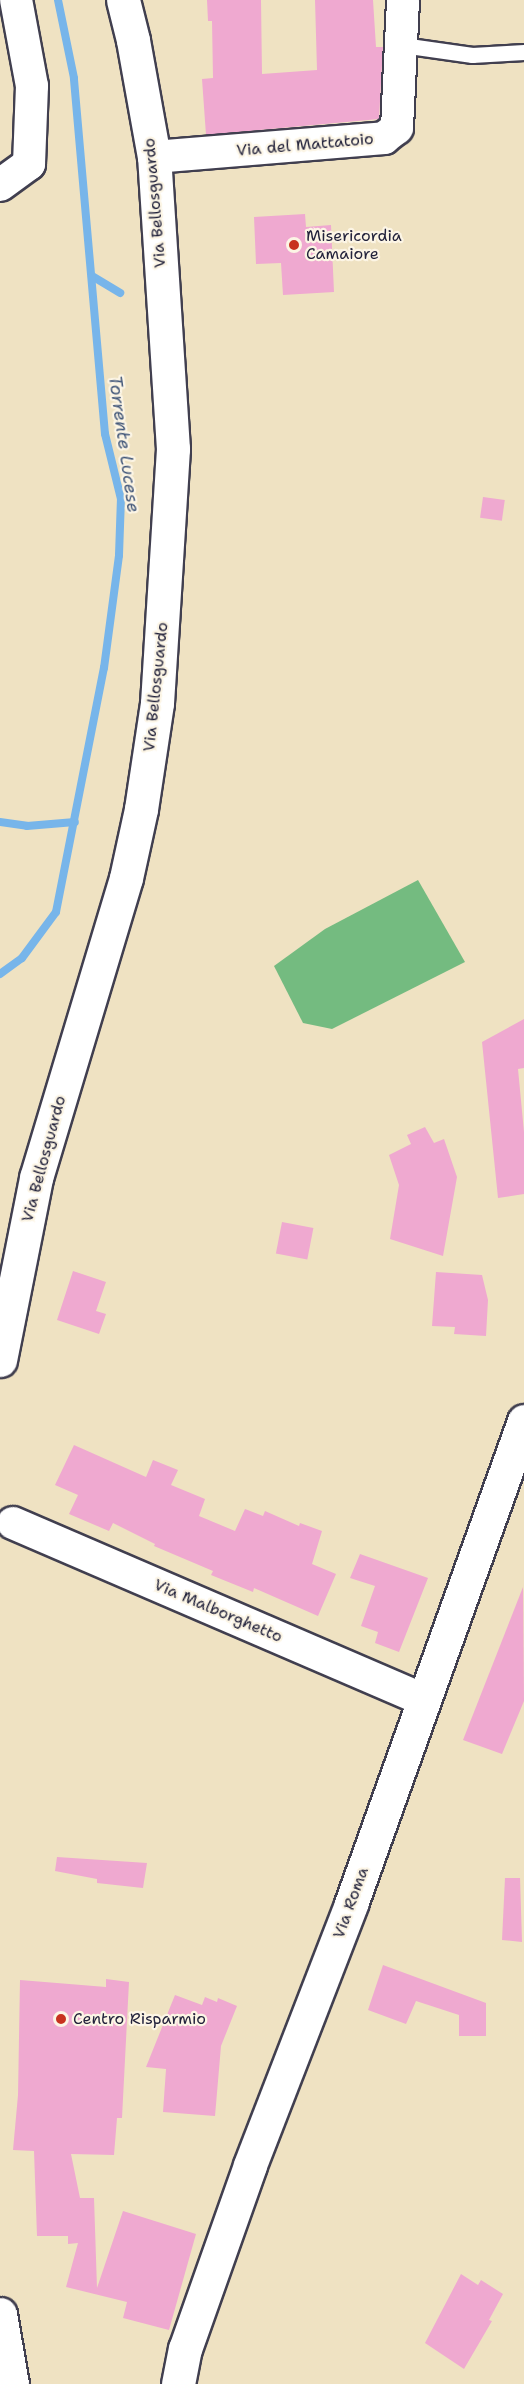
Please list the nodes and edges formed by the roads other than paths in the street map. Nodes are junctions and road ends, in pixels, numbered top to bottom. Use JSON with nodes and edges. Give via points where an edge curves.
{"nodes":[{"id":1,"x":16,"y":0,"type":"edge"},
{"id":2,"x":123,"y":0,"type":"edge"},
{"id":3,"x":403,"y":0,"type":"edge"},
{"id":4,"x":402,"y":45,"type":"junction"},
{"id":5,"x":524,"y":52,"type":"edge"},
{"id":6,"x":154,"y":157,"type":"junction"},
{"id":7,"x":0,"y":185,"type":"edge"},
{"id":8,"x":0,"y":1359,"type":"edge"},
{"id":9,"x":524,"y":1421,"type":"edge"},
{"id":10,"x":13,"y":1523,"type":"dead end"},
{"id":11,"x":424,"y":1700,"type":"junction"},
{"id":12,"x":0,"y":2314,"type":"edge"},
{"id":13,"x":12,"y":2384,"type":"edge"},
{"id":14,"x":178,"y":2384,"type":"edge"}],
"edges":[{"from":1,"to":7,"type":"street","via":[[32,86],[29,164]]},
{"from":2,"to":6,"type":"main road","name":"Via Bellosguardo"},
{"from":3,"to":4,"type":"street","name":"Via del Mattatoio"},
{"from":4,"to":5,"type":"lane","via":[[472,55]]},
{"from":4,"to":6,"type":"street","name":"Via del Mattatoio","via":[[397,128],[384,138]]},
{"from":6,"to":8,"type":"main road","name":"Via Bellosguardo","via":[[173,449],[157,703],[126,878],[36,1178]]},
{"from":9,"to":11,"type":"main road","name":"Via Roma"},
{"from":10,"to":11,"type":"street","name":"Via Malborghetto"},
{"from":11,"to":14,"type":"main road","name":"Via Roma","via":[[351,1904],[246,2175],[185,2349]]},
{"from":12,"to":13,"type":"main road"}]}
